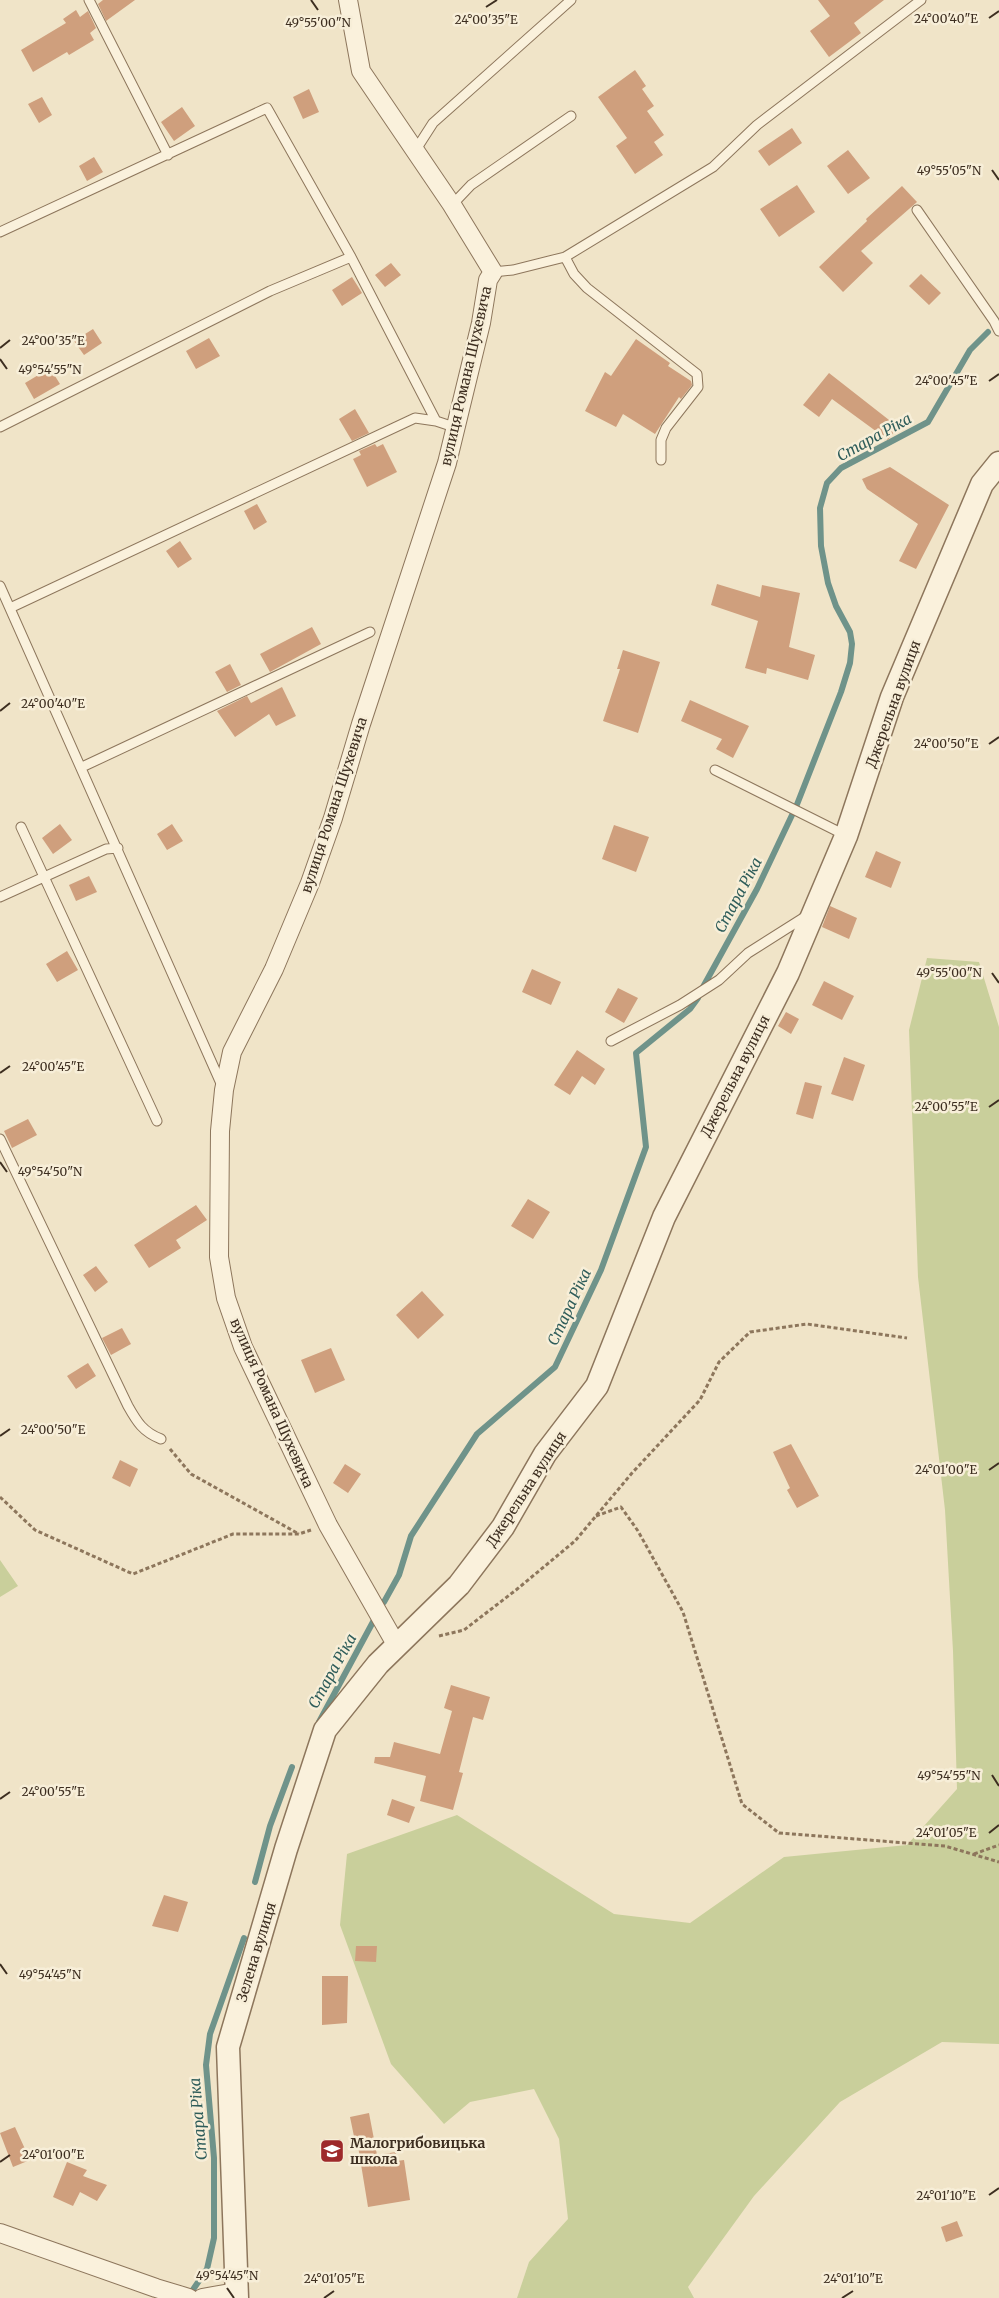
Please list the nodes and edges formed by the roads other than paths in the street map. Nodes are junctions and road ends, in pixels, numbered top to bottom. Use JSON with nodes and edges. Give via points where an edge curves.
{"nodes":[{"id":1,"x":89,"y":0,"type":"edge"},
{"id":2,"x":570,"y":0,"type":"edge"},
{"id":3,"x":921,"y":0,"type":"edge"},
{"id":4,"x":352,"y":3,"type":"edge"},
{"id":5,"x":571,"y":116,"type":"dead end"},
{"id":6,"x":416,"y":151,"type":"junction"},
{"id":7,"x":168,"y":155,"type":"junction"},
{"id":8,"x":452,"y":205,"type":"junction"},
{"id":9,"x":917,"y":210,"type":"dead end"},
{"id":10,"x":0,"y":232,"type":"edge"},
{"id":11,"x":351,"y":257,"type":"junction"},
{"id":12,"x":565,"y":257,"type":"junction"},
{"id":13,"x":493,"y":272,"type":"junction"},
{"id":14,"x":999,"y":331,"type":"edge"},
{"id":15,"x":436,"y":421,"type":"junction"},
{"id":16,"x":0,"y":427,"type":"edge"},
{"id":17,"x":457,"y":428,"type":"junction"},
{"id":18,"x":661,"y":460,"type":"dead end"},
{"id":19,"x":999,"y":463,"type":"edge"},
{"id":20,"x":0,"y":586,"type":"edge"},
{"id":21,"x":10,"y":608,"type":"junction"},
{"id":22,"x":370,"y":632,"type":"dead end"},
{"id":23,"x":82,"y":767,"type":"junction"},
{"id":24,"x":715,"y":770,"type":"dead end"},
{"id":25,"x":21,"y":827,"type":"dead end"},
{"id":26,"x":846,"y":836,"type":"junction"},
{"id":27,"x":118,"y":848,"type":"junction"},
{"id":28,"x":43,"y":876,"type":"junction"},
{"id":29,"x":0,"y":897,"type":"edge"},
{"id":30,"x":814,"y":910,"type":"junction"},
{"id":31,"x":611,"y":1041,"type":"dead end"},
{"id":32,"x":224,"y":1090,"type":"junction"},
{"id":33,"x":157,"y":1121,"type":"dead end"},
{"id":34,"x":0,"y":1139,"type":"edge"},
{"id":35,"x":161,"y":1439,"type":"road end"},
{"id":36,"x":392,"y":1638,"type":"junction"},
{"id":37,"x":0,"y":2232,"type":"edge"},
{"id":38,"x":233,"y":2296,"type":"edge"},
{"id":39,"x":189,"y":2298,"type":"edge"},
{"id":40,"x":202,"y":2298,"type":"edge"}],
"edges":[{"from":1,"to":7,"type":"lane"},
{"from":2,"to":6,"type":"lane","via":[[433,123]]},
{"from":3,"to":12,"type":"lane","via":[[757,125],[713,167]]},
{"from":4,"to":6,"type":"street","name":"вулиця Романа Шухевича","via":[[361,70]]},
{"from":5,"to":8,"type":"lane","via":[[471,185]]},
{"from":6,"to":8,"type":"street","name":"вулиця Романа Шухевича"},
{"from":7,"to":10,"type":"lane"},
{"from":7,"to":11,"type":"lane","via":[[267,108]]},
{"from":8,"to":13,"type":"street","name":"вулиця Романа Шухевича"},
{"from":9,"to":14,"type":"lane"},
{"from":11,"to":15,"type":"lane"},
{"from":11,"to":16,"type":"lane","via":[[270,291]]},
{"from":12,"to":13,"type":"lane"},
{"from":12,"to":18,"type":"lane","via":[[587,288],[697,374],[698,387],[666,428],[661,440]]},
{"from":13,"to":17,"type":"street","name":"вулиця Романа Шухевича","via":[[488,280],[482,324]]},
{"from":15,"to":17,"type":"lane"},
{"from":15,"to":21,"type":"lane","via":[[415,418]]},
{"from":17,"to":32,"type":"street","name":"вулиця Романа Шухевича","via":[[326,836],[274,969],[232,1052]]},
{"from":19,"to":26,"type":"street","name":"Джерельна вулиця","via":[[982,484],[892,697]]},
{"from":20,"to":21,"type":"lane"},
{"from":21,"to":23,"type":"lane"},
{"from":22,"to":23,"type":"lane"},
{"from":23,"to":27,"type":"lane"},
{"from":24,"to":26,"type":"lane"},
{"from":25,"to":28,"type":"lane"},
{"from":26,"to":30,"type":"street","name":"Джерельна вулиця"},
{"from":27,"to":28,"type":"lane","via":[[106,849]]},
{"from":27,"to":32,"type":"lane"},
{"from":28,"to":29,"type":"lane"},
{"from":28,"to":33,"type":"lane"},
{"from":30,"to":31,"type":"lane","via":[[748,953],[719,980],[680,1005]]},
{"from":30,"to":36,"type":"street","name":"Джерельна вулиця","via":[[788,973],[664,1217],[597,1386],[545,1454],[503,1527],[459,1585]]},
{"from":32,"to":36,"type":"street","name":"вулиця Романа Шухевича","via":[[220,1131],[220,1257],[226,1298],[243,1347],[328,1525]]},
{"from":34,"to":35,"type":"lane","via":[[128,1406],[138,1424]]},
{"from":36,"to":38,"type":"street","name":"Зелена вулиця","via":[[378,1664],[325,1730],[228,2047]]},
{"from":37,"to":39,"type":"street"},
{"from":38,"to":40,"type":"street"}]}
